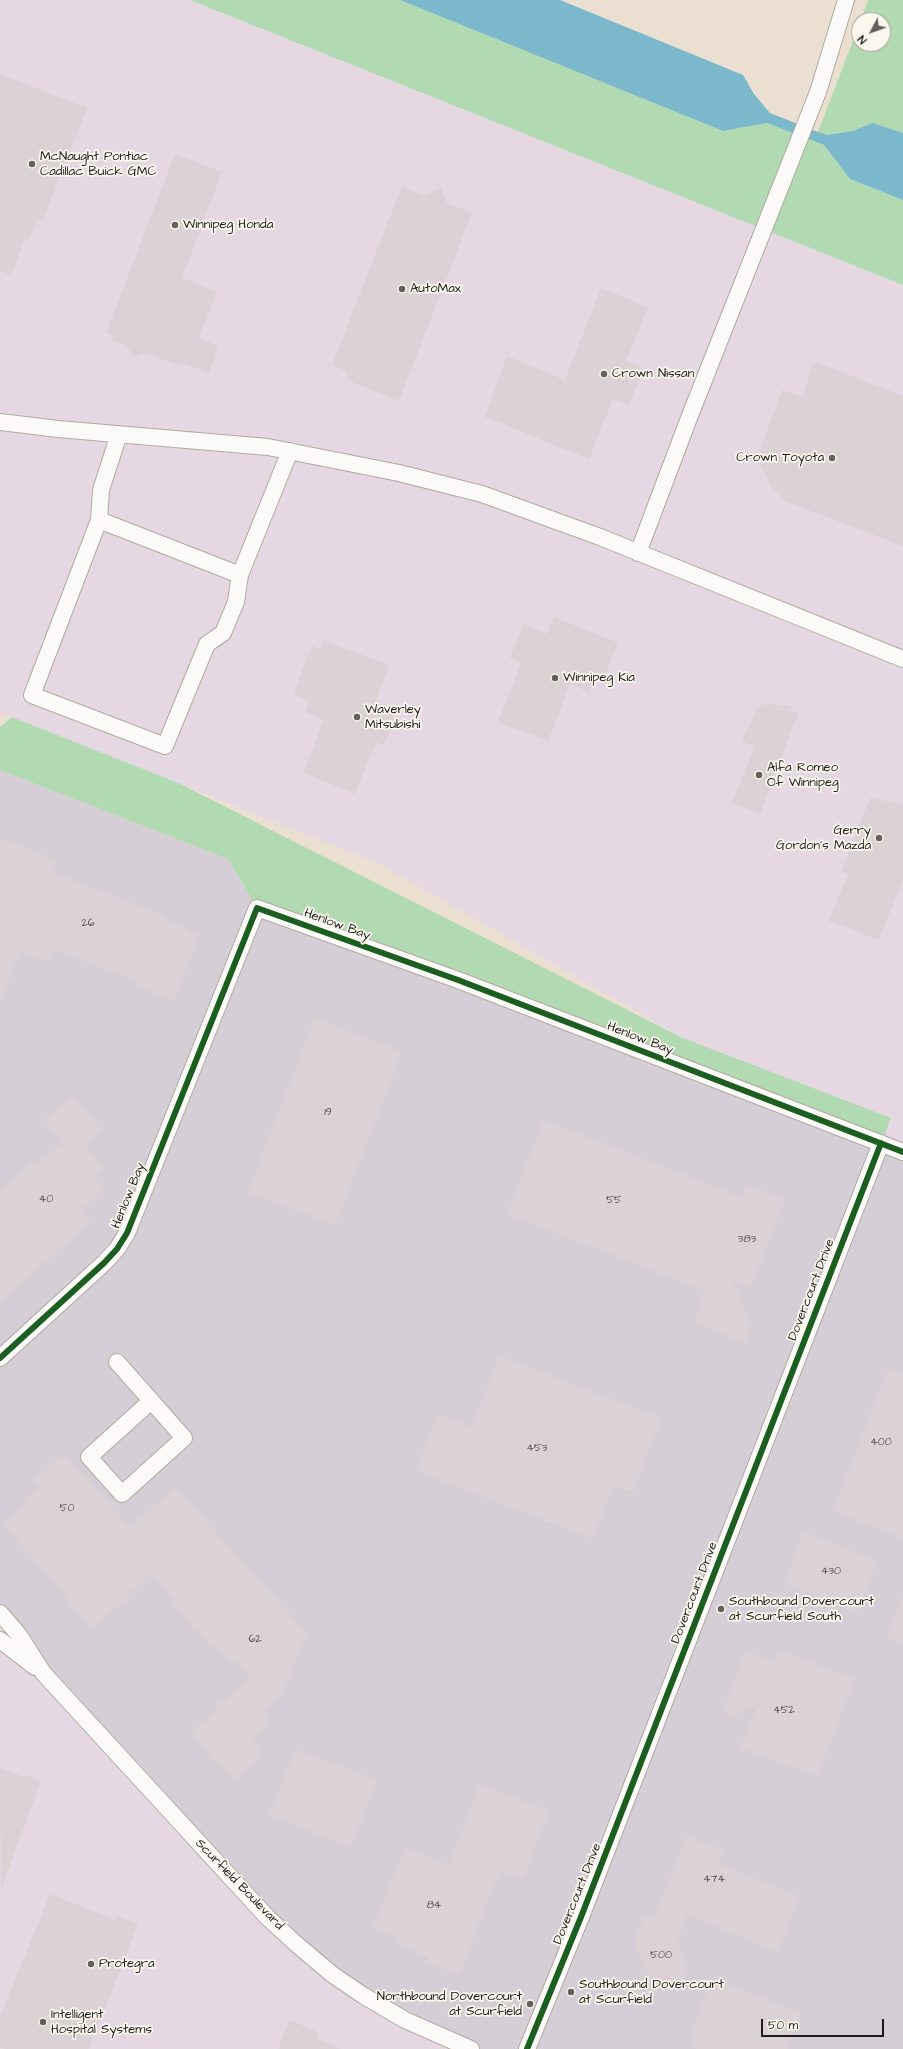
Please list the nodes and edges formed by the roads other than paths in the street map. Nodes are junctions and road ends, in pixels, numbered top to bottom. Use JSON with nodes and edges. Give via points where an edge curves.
{"nodes":[{"id":1,"x":846,"y":0,"type":"edge"},
{"id":2,"x":0,"y":422,"type":"edge"},
{"id":3,"x":119,"y":434,"type":"junction"},
{"id":4,"x":290,"y":452,"type":"junction"},
{"id":5,"x":99,"y":520,"type":"junction"},
{"id":6,"x":638,"y":553,"type":"junction"},
{"id":7,"x":240,"y":575,"type":"junction"},
{"id":8,"x":903,"y":659,"type":"edge"},
{"id":9,"x":881,"y":1143,"type":"junction"},
{"id":10,"x":903,"y":1152,"type":"edge"},
{"id":11,"x":0,"y":1358,"type":"edge"},
{"id":12,"x":117,"y":1362,"type":"dead end"},
{"id":13,"x":151,"y":1401,"type":"junction"},
{"id":14,"x":0,"y":1613,"type":"edge"},
{"id":15,"x":0,"y":1640,"type":"edge"},
{"id":16,"x":44,"y":1674,"type":"junction"},
{"id":17,"x":471,"y":2049,"type":"edge"},
{"id":18,"x":528,"y":2049,"type":"edge"}],
"edges":[{"from":1,"to":6,"type":"street","via":[[818,92]]},
{"from":2,"to":3,"type":"street"},
{"from":3,"to":4,"type":"street","via":[[268,447]]},
{"from":3,"to":5,"type":"street","via":[[100,490]]},
{"from":4,"to":6,"type":"street","via":[[399,473],[482,494]]},
{"from":4,"to":7,"type":"street"},
{"from":5,"to":7,"type":"street"},
{"from":5,"to":7,"type":"street","via":[[32,695],[165,746],[207,644],[223,633],[236,602]]},
{"from":6,"to":8,"type":"street"},
{"from":9,"to":10,"type":"street","name":"Henlow Bay"},
{"from":9,"to":11,"type":"street","name":"Henlow Bay","via":[[458,980],[257,908],[127,1233],[104,1263]]},
{"from":9,"to":18,"type":"street","name":"Dovercourt Drive"},
{"from":12,"to":13,"type":"street"},
{"from":13,"to":13,"type":"street","via":[[184,1438],[122,1494],[89,1457]]},
{"from":14,"to":16,"type":"street","name":"Scurfield Boulevard","via":[[19,1635]]},
{"from":15,"to":16,"type":"street","name":"Scurfield Boulevard"},
{"from":16,"to":17,"type":"street","name":"Scurfield Boulevard","via":[[267,1917],[295,1943],[333,1975],[370,1999],[405,2020]]}]}
